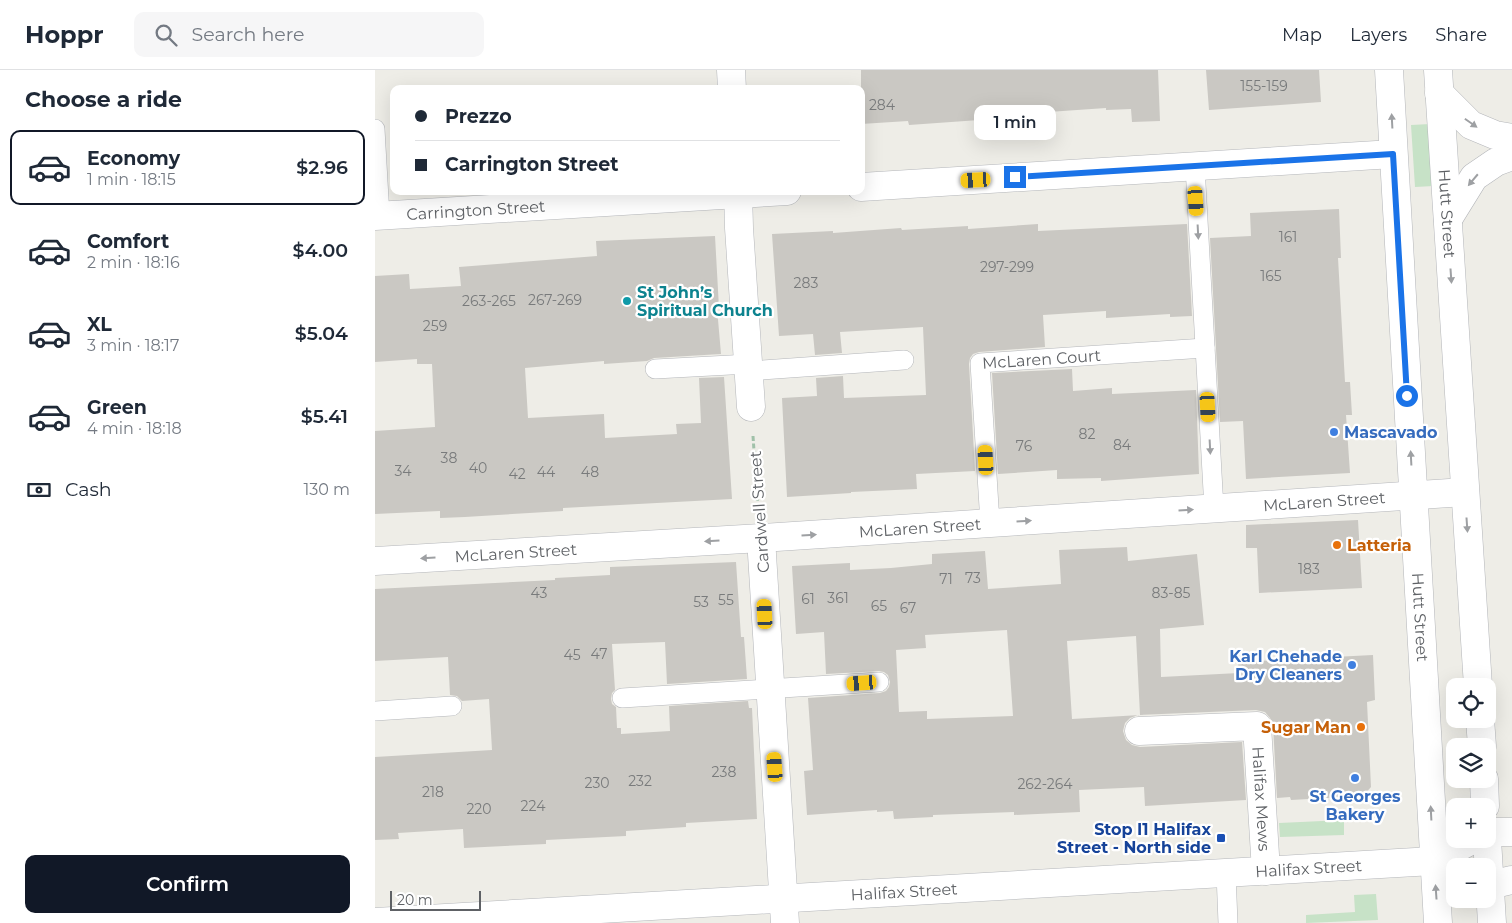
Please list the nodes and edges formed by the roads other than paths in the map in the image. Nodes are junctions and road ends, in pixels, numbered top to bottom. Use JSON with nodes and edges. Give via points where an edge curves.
{"nodes":[{"id":1,"x":731,"y":70,"type":"edge"},
{"id":2,"x":1389,"y":70,"type":"edge"},
{"id":3,"x":1439,"y":81,"type":"edge"},
{"id":4,"x":732,"y":85,"type":"edge"},
{"id":5,"x":375,"y":128,"type":"edge"},
{"id":6,"x":1512,"y":138,"type":"edge"},
{"id":7,"x":1393,"y":154,"type":"junction"},
{"id":8,"x":1512,"y":156,"type":"edge"},
{"id":9,"x":1195,"y":166,"type":"junction"},
{"id":10,"x":865,"y":187,"type":"edge"},
{"id":11,"x":707,"y":195,"type":"edge"},
{"id":12,"x":738,"y":195,"type":"edge"},
{"id":13,"x":377,"y":216,"type":"edge"},
{"id":14,"x":1448,"y":219,"type":"junction"},
{"id":15,"x":1205,"y":348,"type":"junction"},
{"id":16,"x":904,"y":360,"type":"dead end"},
{"id":17,"x":749,"y":367,"type":"junction"},
{"id":18,"x":655,"y":369,"type":"dead end"},
{"id":19,"x":751,"y":407,"type":"road end"},
{"id":20,"x":1465,"y":492,"type":"junction"},
{"id":21,"x":1413,"y":495,"type":"junction"},
{"id":22,"x":1214,"y":509,"type":"junction"},
{"id":23,"x":990,"y":523,"type":"junction"},
{"id":24,"x":761,"y":538,"type":"junction"},
{"id":25,"x":375,"y":561,"type":"edge"},
{"id":26,"x":1477,"y":678,"type":"edge"},
{"id":27,"x":879,"y":682,"type":"dead end"},
{"id":28,"x":770,"y":689,"type":"junction"},
{"id":29,"x":622,"y":698,"type":"dead end"},
{"id":30,"x":452,"y":706,"type":"dead end"},
{"id":31,"x":375,"y":710,"type":"edge"},
{"id":32,"x":1139,"y":731,"type":"dead end"},
{"id":33,"x":1496,"y":832,"type":"edge"},
{"id":34,"x":1512,"y":832,"type":"edge"},
{"id":35,"x":1464,"y":848,"type":"edge"},
{"id":36,"x":1444,"y":866,"type":"edge"},
{"id":37,"x":1266,"y":871,"type":"junction"},
{"id":38,"x":1225,"y":873,"type":"junction"},
{"id":39,"x":1494,"y":908,"type":"edge"},
{"id":40,"x":784,"y":911,"type":"edge"},
{"id":41,"x":375,"y":922,"type":"edge"},
{"id":42,"x":1228,"y":923,"type":"edge"},
{"id":43,"x":1438,"y":923,"type":"edge"},
{"id":44,"x":1492,"y":923,"type":"edge"}],
"edges":[{"from":1,"to":4,"type":"street"},
{"from":7,"to":2,"type":"street","name":"Hutt Street","one_way":true},
{"from":3,"to":6,"type":"street","one_way":true,"via":[[1471,125]]},
{"from":3,"to":14,"type":"street","name":"Hutt Street"},
{"from":5,"to":13,"type":"lane"},
{"from":7,"to":9,"type":"street"},
{"from":21,"to":7,"type":"street","name":"Hutt Street","one_way":true},
{"from":8,"to":14,"type":"street","one_way":true,"via":[[1474,177]]},
{"from":9,"to":10,"type":"street"},
{"from":9,"to":15,"type":"lane","one_way":true},
{"from":11,"to":13,"type":"street","name":"Carrington Street"},
{"from":12,"to":17,"type":"street"},
{"from":14,"to":20,"type":"street","name":"Hutt Street","one_way":true},
{"from":15,"to":22,"type":"lane","one_way":true},
{"from":15,"to":23,"type":"lane","name":"McLaren Court","via":[[980,363]]},
{"from":16,"to":17,"type":"lane"},
{"from":17,"to":18,"type":"lane"},
{"from":17,"to":19,"type":"street"},
{"from":20,"to":21,"type":"street","name":"McLaren Street"},
{"from":20,"to":26,"type":"street","name":"Hutt Street","one_way":true},
{"from":21,"to":22,"type":"street","name":"McLaren Street"},
{"from":36,"to":21,"type":"street","name":"Hutt Street","one_way":true},
{"from":23,"to":22,"type":"street","name":"McLaren Street","one_way":true},
{"from":24,"to":23,"type":"street","name":"McLaren Street","one_way":true},
{"from":24,"to":25,"type":"street","name":"McLaren Street","one_way":true},
{"from":24,"to":28,"type":"street","name":"Cardwell Street"},
{"from":27,"to":28,"type":"lane"},
{"from":28,"to":29,"type":"lane"},
{"from":28,"to":40,"type":"street","name":"Cardwell Street"},
{"from":30,"to":31,"type":"lane"},
{"from":32,"to":37,"type":"street","name":"Halifax Mews","via":[[1257,726]]},
{"from":33,"to":34,"type":"street"},
{"from":35,"to":36,"type":"street","name":"Halifax Street"},
{"from":36,"to":37,"type":"street","name":"Halifax Street"},
{"from":43,"to":36,"type":"street","name":"Hutt Street","one_way":true},
{"from":37,"to":38,"type":"street","name":"Halifax Street"},
{"from":38,"to":40,"type":"street","name":"Halifax Street"},
{"from":38,"to":42,"type":"lane"},
{"from":39,"to":44,"type":"street"},
{"from":40,"to":41,"type":"street","name":"Halifax Street"}]}
